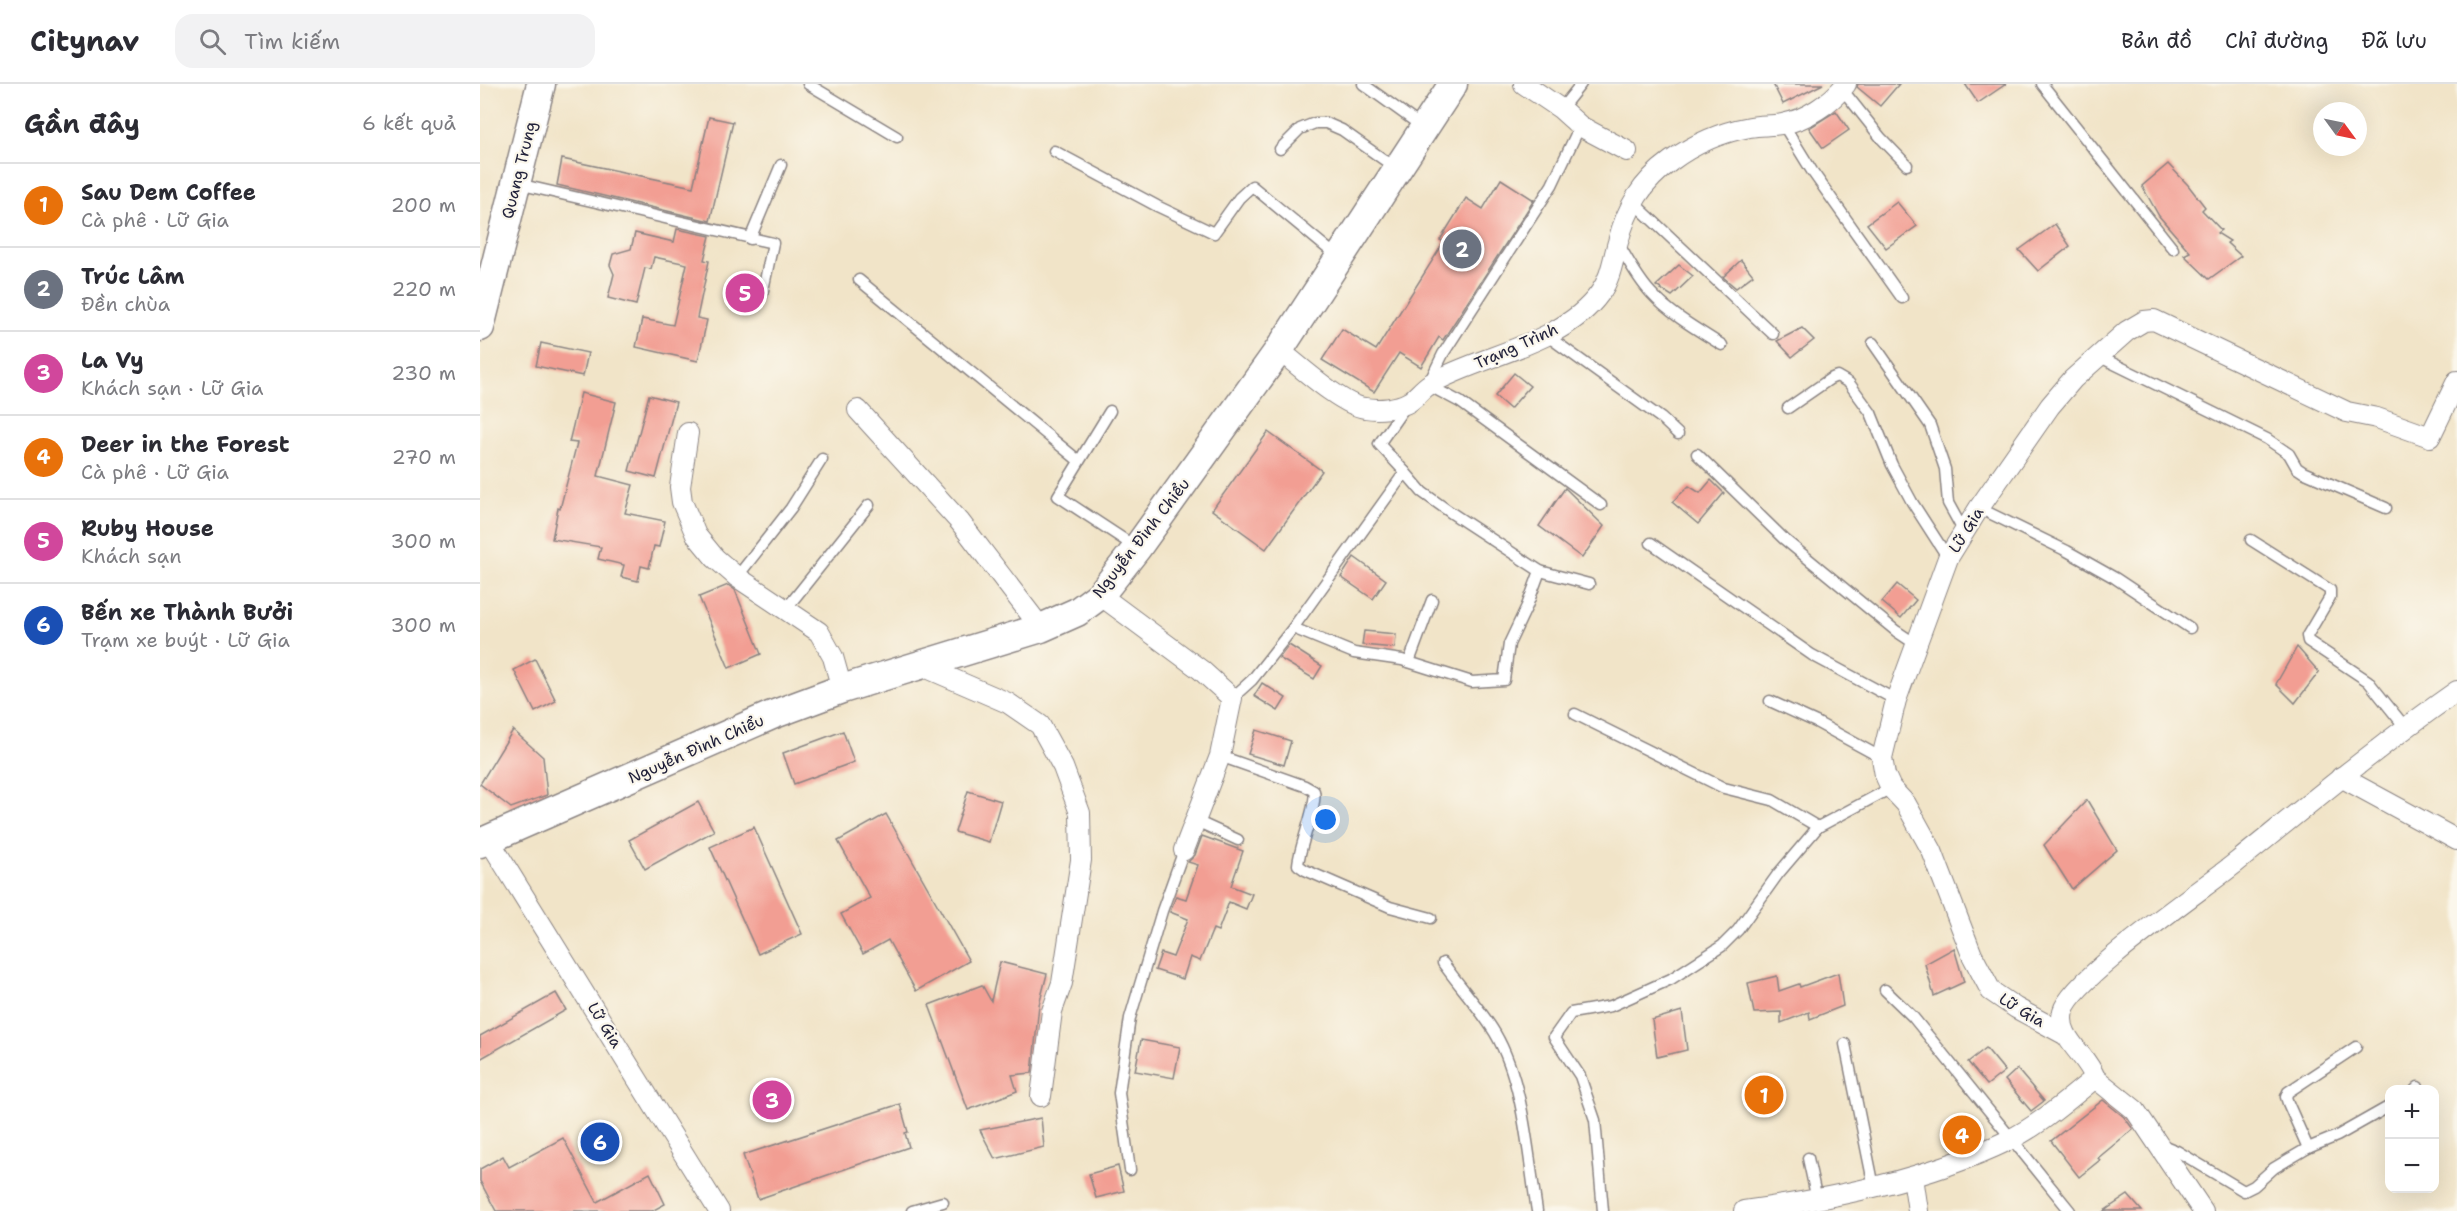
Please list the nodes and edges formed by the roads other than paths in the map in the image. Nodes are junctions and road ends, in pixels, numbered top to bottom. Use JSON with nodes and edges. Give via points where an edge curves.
{"nodes":[{"id":1,"x":541,"y":84,"type":"edge"},
{"id":2,"x":808,"y":84,"type":"edge"},
{"id":3,"x":1363,"y":84,"type":"edge"},
{"id":4,"x":1453,"y":84,"type":"edge"},
{"id":5,"x":1524,"y":84,"type":"edge"},
{"id":6,"x":1581,"y":84,"type":"edge"},
{"id":7,"x":2042,"y":84,"type":"edge"},
{"id":8,"x":1844,"y":86,"type":"edge"},
{"id":9,"x":1561,"y":109,"type":"junction"},
{"id":10,"x":1783,"y":124,"type":"junction"},
{"id":11,"x":1580,"y":126,"type":"junction"},
{"id":12,"x":1425,"y":128,"type":"junction"},
{"id":13,"x":897,"y":137,"type":"dead end"},
{"id":14,"x":1280,"y":149,"type":"dead end"},
{"id":15,"x":1054,"y":151,"type":"dead end"},
{"id":16,"x":1627,"y":151,"type":"dead end"},
{"id":17,"x":781,"y":165,"type":"dead end"},
{"id":18,"x":1907,"y":165,"type":"dead end"},
{"id":19,"x":1397,"y":170,"type":"junction"},
{"id":20,"x":516,"y":183,"type":"junction"},
{"id":21,"x":1632,"y":201,"type":"junction"},
{"id":22,"x":750,"y":238,"type":"junction"},
{"id":23,"x":1617,"y":242,"type":"junction"},
{"id":24,"x":2173,"y":249,"type":"dead end"},
{"id":25,"x":1339,"y":258,"type":"junction"},
{"id":26,"x":860,"y":280,"type":"dead end"},
{"id":27,"x":762,"y":295,"type":"dead end"},
{"id":28,"x":1902,"y":298,"type":"dead end"},
{"id":29,"x":481,"y":315,"type":"edge"},
{"id":30,"x":1773,"y":334,"type":"dead end"},
{"id":31,"x":1546,"y":335,"type":"junction"},
{"id":32,"x":1873,"y":343,"type":"dead end"},
{"id":33,"x":1722,"y":345,"type":"dead end"},
{"id":34,"x":1279,"y":350,"type":"junction"},
{"id":35,"x":2098,"y":356,"type":"junction"},
{"id":36,"x":2457,"y":381,"type":"edge"},
{"id":37,"x":1428,"y":385,"type":"junction"},
{"id":38,"x":1409,"y":402,"type":"junction"},
{"id":39,"x":1788,"y":408,"type":"dead end"},
{"id":40,"x":858,"y":410,"type":"dead end"},
{"id":41,"x":1110,"y":411,"type":"dead end"},
{"id":42,"x":688,"y":433,"type":"dead end"},
{"id":43,"x":1678,"y":434,"type":"dead end"},
{"id":44,"x":1697,"y":454,"type":"dead end"},
{"id":45,"x":822,"y":459,"type":"dead end"},
{"id":46,"x":1079,"y":461,"type":"junction"},
{"id":47,"x":1405,"y":472,"type":"junction"},
{"id":48,"x":868,"y":505,"type":"dead end"},
{"id":49,"x":1601,"y":505,"type":"dead end"},
{"id":50,"x":1979,"y":508,"type":"junction"},
{"id":51,"x":2386,"y":508,"type":"dead end"},
{"id":52,"x":1964,"y":532,"type":"junction"},
{"id":53,"x":2251,"y":540,"type":"dead end"},
{"id":54,"x":1652,"y":543,"type":"dead end"},
{"id":55,"x":1137,"y":548,"type":"junction"},
{"id":56,"x":1948,"y":558,"type":"junction"},
{"id":57,"x":1539,"y":571,"type":"junction"},
{"id":58,"x":737,"y":577,"type":"junction"},
{"id":59,"x":1589,"y":584,"type":"dead end"},
{"id":60,"x":1100,"y":596,"type":"junction"},
{"id":61,"x":1432,"y":600,"type":"dead end"},
{"id":62,"x":786,"y":609,"type":"junction"},
{"id":63,"x":1041,"y":628,"type":"junction"},
{"id":64,"x":1293,"y":628,"type":"junction"},
{"id":65,"x":2190,"y":628,"type":"dead end"},
{"id":66,"x":1917,"y":645,"type":"junction"},
{"id":67,"x":1409,"y":662,"type":"junction"},
{"id":68,"x":920,"y":665,"type":"junction"},
{"id":69,"x":842,"y":689,"type":"junction"},
{"id":70,"x":2457,"y":691,"type":"edge"},
{"id":71,"x":1232,"y":698,"type":"junction"},
{"id":72,"x":1896,"y":700,"type":"junction"},
{"id":73,"x":1770,"y":701,"type":"dead end"},
{"id":74,"x":1575,"y":714,"type":"dead end"},
{"id":75,"x":2405,"y":727,"type":"junction"},
{"id":76,"x":1220,"y":756,"type":"junction"},
{"id":77,"x":1882,"y":758,"type":"junction"},
{"id":78,"x":2341,"y":777,"type":"junction"},
{"id":79,"x":1891,"y":788,"type":"junction"},
{"id":80,"x":1194,"y":820,"type":"junction"},
{"id":81,"x":1818,"y":827,"type":"junction"},
{"id":82,"x":483,"y":838,"type":"edge"},
{"id":83,"x":1238,"y":840,"type":"dead end"},
{"id":84,"x":2457,"y":840,"type":"edge"},
{"id":85,"x":1184,"y":850,"type":"joint"},
{"id":86,"x":1431,"y":918,"type":"dead end"},
{"id":87,"x":1443,"y":963,"type":"dead end"},
{"id":88,"x":1885,"y":990,"type":"dead end"},
{"id":89,"x":2064,"y":1034,"type":"junction"},
{"id":90,"x":1845,"y":1044,"type":"dead end"},
{"id":91,"x":2356,"y":1047,"type":"dead end"},
{"id":92,"x":2095,"y":1078,"type":"junction"},
{"id":93,"x":1041,"y":1096,"type":"dead end"},
{"id":94,"x":2385,"y":1109,"type":"edge"},
{"id":95,"x":2011,"y":1139,"type":"junction"},
{"id":96,"x":2157,"y":1142,"type":"junction"},
{"id":97,"x":2308,"y":1148,"type":"junction"},
{"id":98,"x":1808,"y":1158,"type":"dead end"},
{"id":99,"x":1130,"y":1170,"type":"dead end"},
{"id":100,"x":1914,"y":1177,"type":"junction"},
{"id":101,"x":1874,"y":1187,"type":"junction"},
{"id":102,"x":1817,"y":1200,"type":"junction"},
{"id":103,"x":943,"y":1202,"type":"dead end"},
{"id":104,"x":719,"y":1211,"type":"edge"},
{"id":105,"x":912,"y":1211,"type":"edge"},
{"id":106,"x":1538,"y":1211,"type":"edge"},
{"id":107,"x":1603,"y":1211,"type":"edge"},
{"id":108,"x":1744,"y":1211,"type":"edge"},
{"id":109,"x":1918,"y":1211,"type":"edge"},
{"id":110,"x":2070,"y":1211,"type":"edge"},
{"id":111,"x":2203,"y":1211,"type":"edge"}],
"edges":[{"from":1,"to":20,"type":"main road","name":"Quang Trung"},
{"from":2,"to":13,"type":"lane"},
{"from":3,"to":12,"type":"lane"},
{"from":4,"to":12,"type":"main road","name":"Nguyễn Đình Chiểu"},
{"from":5,"to":9,"type":"street"},
{"from":6,"to":9,"type":"lane"},
{"from":7,"to":24,"type":"lane"},
{"from":8,"to":10,"type":"street","name":"Trạng Trình","via":[[1825,104]]},
{"from":8,"to":18,"type":"lane","via":[[1881,138]]},
{"from":9,"to":11,"type":"street"},
{"from":10,"to":21,"type":"street","name":"Trạng Trình","via":[[1750,127],[1708,140],[1648,179]]},
{"from":10,"to":28,"type":"lane"},
{"from":11,"to":16,"type":"street"},
{"from":11,"to":37,"type":"lane","via":[[1551,185],[1443,354]]},
{"from":12,"to":19,"type":"main road","name":"Nguyễn Đình Chiểu"},
{"from":14,"to":19,"type":"lane","via":[[1300,129],[1326,123]]},
{"from":15,"to":25,"type":"lane","via":[[1214,233],[1252,186]]},
{"from":17,"to":22,"type":"lane"},
{"from":19,"to":25,"type":"main road","name":"Nguyễn Đình Chiểu"},
{"from":20,"to":22,"type":"lane"},
{"from":20,"to":29,"type":"main road","name":"Quang Trung"},
{"from":21,"to":23,"type":"street","name":"Trạng Trình"},
{"from":21,"to":30,"type":"lane"},
{"from":22,"to":27,"type":"lane","via":[[773,243]]},
{"from":23,"to":31,"type":"street","name":"Trạng Trình","via":[[1601,292],[1590,306]]},
{"from":23,"to":33,"type":"lane","via":[[1652,295]]},
{"from":25,"to":34,"type":"main road","name":"Nguyễn Đình Chiểu"},
{"from":26,"to":46,"type":"lane"},
{"from":31,"to":37,"type":"street","name":"Trạng Trình"},
{"from":31,"to":43,"type":"lane"},
{"from":32,"to":52,"type":"lane","via":[[1930,424],[1944,469],[1948,503]]},
{"from":34,"to":38,"type":"street","name":"Trạng Trình","via":[[1361,408],[1383,409]]},
{"from":34,"to":55,"type":"main road","name":"Nguyễn Đình Chiểu"},
{"from":35,"to":36,"type":"street","name":"Lữ Gia","via":[[2127,331],[2154,320],[2347,412],[2430,437]]},
{"from":35,"to":50,"type":"street","name":"Lữ Gia","via":[[2050,406]]},
{"from":35,"to":51,"type":"lane","via":[[2266,439],[2289,454],[2303,472]]},
{"from":37,"to":38,"type":"street","name":"Trạng Trình"},
{"from":37,"to":49,"type":"lane","via":[[1460,402]]},
{"from":38,"to":47,"type":"lane","via":[[1379,444]]},
{"from":39,"to":56,"type":"lane","via":[[1837,376],[1849,382],[1871,412],[1911,502]]},
{"from":40,"to":63,"type":"street","via":[[960,522]]},
{"from":41,"to":46,"type":"lane"},
{"from":42,"to":58,"type":"street","via":[[680,487],[682,502],[696,535]]},
{"from":44,"to":66,"type":"lane","via":[[1784,538],[1896,632]]},
{"from":45,"to":58,"type":"lane","via":[[791,508]]},
{"from":46,"to":55,"type":"lane","via":[[1058,496]]},
{"from":47,"to":57,"type":"lane","via":[[1422,492]]},
{"from":47,"to":64,"type":"lane"},
{"from":48,"to":62,"type":"lane"},
{"from":50,"to":52,"type":"street","name":"Lữ Gia"},
{"from":50,"to":65,"type":"lane","via":[[2077,556]]},
{"from":52,"to":56,"type":"street","name":"Lữ Gia"},
{"from":53,"to":75,"type":"lane","via":[[2330,590],[2308,641],[2368,681]]},
{"from":54,"to":72,"type":"lane","via":[[1812,655]]},
{"from":55,"to":60,"type":"main road","name":"Nguyễn Đình Chiểu"},
{"from":56,"to":66,"type":"street","name":"Lữ Gia"},
{"from":57,"to":59,"type":"lane"},
{"from":57,"to":67,"type":"lane","via":[[1509,644],[1504,681],[1472,682]]},
{"from":58,"to":62,"type":"street"},
{"from":60,"to":63,"type":"main road","name":"Nguyễn Đình Chiểu","via":[[1077,612]]},
{"from":60,"to":71,"type":"street","via":[[1201,670]]},
{"from":61,"to":67,"type":"lane"},
{"from":62,"to":69,"type":"street","via":[[819,632],[833,657]]},
{"from":63,"to":68,"type":"main road","name":"Nguyễn Đình Chiểu"},
{"from":64,"to":67,"type":"lane","via":[[1354,653]]},
{"from":64,"to":71,"type":"lane","via":[[1252,680]]},
{"from":66,"to":72,"type":"street","name":"Lữ Gia"},
{"from":68,"to":69,"type":"main road","name":"Nguyễn Đình Chiểu"},
{"from":68,"to":93,"type":"street","via":[[1008,703],[1040,725],[1063,767],[1080,813],[1081,860],[1062,983],[1052,1011]]},
{"from":69,"to":82,"type":"main road","name":"Nguyễn Đình Chiểu"},
{"from":70,"to":75,"type":"street","name":"Lữ Gia"},
{"from":71,"to":76,"type":"street"},
{"from":72,"to":77,"type":"street","name":"Lữ Gia"},
{"from":73,"to":77,"type":"lane"},
{"from":74,"to":81,"type":"lane","via":[[1724,788],[1772,800]]},
{"from":75,"to":78,"type":"street","name":"Lữ Gia"},
{"from":76,"to":80,"type":"street"},
{"from":76,"to":86,"type":"lane","via":[[1314,791],[1315,801],[1298,865],[1390,907]]},
{"from":77,"to":79,"type":"street","name":"Lữ Gia"},
{"from":78,"to":84,"type":"street"},
{"from":78,"to":89,"type":"street","name":"Lữ Gia","via":[[2096,971],[2068,1000],[2061,1019]]},
{"from":79,"to":81,"type":"lane"},
{"from":79,"to":89,"type":"street","name":"Lữ Gia","via":[[1906,804],[1932,851],[1972,956],[1991,991]]},
{"from":80,"to":83,"type":"lane"},
{"from":80,"to":85,"type":"street"},
{"from":81,"to":107,"type":"lane","via":[[1722,946],[1671,979],[1611,1006],[1571,1013],[1554,1037],[1580,1077],[1596,1120]]},
{"from":82,"to":104,"type":"street","name":"Lữ Gia"},
{"from":85,"to":99,"type":"lane","via":[[1130,1018],[1119,1094]]},
{"from":87,"to":106,"type":"lane","via":[[1478,1006],[1507,1058],[1515,1080]]},
{"from":88,"to":95,"type":"lane","via":[[1913,1017]]},
{"from":89,"to":92,"type":"street","name":"Lữ Gia","via":[[2091,1066]]},
{"from":90,"to":101,"type":"lane"},
{"from":91,"to":97,"type":"lane","via":[[2288,1092],[2288,1103]]},
{"from":92,"to":95,"type":"street"},
{"from":92,"to":96,"type":"street","via":[[2135,1110]]},
{"from":94,"to":97,"type":"lane"},
{"from":95,"to":100,"type":"street"},
{"from":95,"to":110,"type":"lane"},
{"from":96,"to":97,"type":"lane","via":[[2244,1191]]},
{"from":96,"to":111,"type":"street"},
{"from":98,"to":102,"type":"lane"},
{"from":100,"to":101,"type":"street"},
{"from":100,"to":109,"type":"street"},
{"from":101,"to":102,"type":"street"},
{"from":102,"to":108,"type":"street"},
{"from":103,"to":105,"type":"lane"}]}
